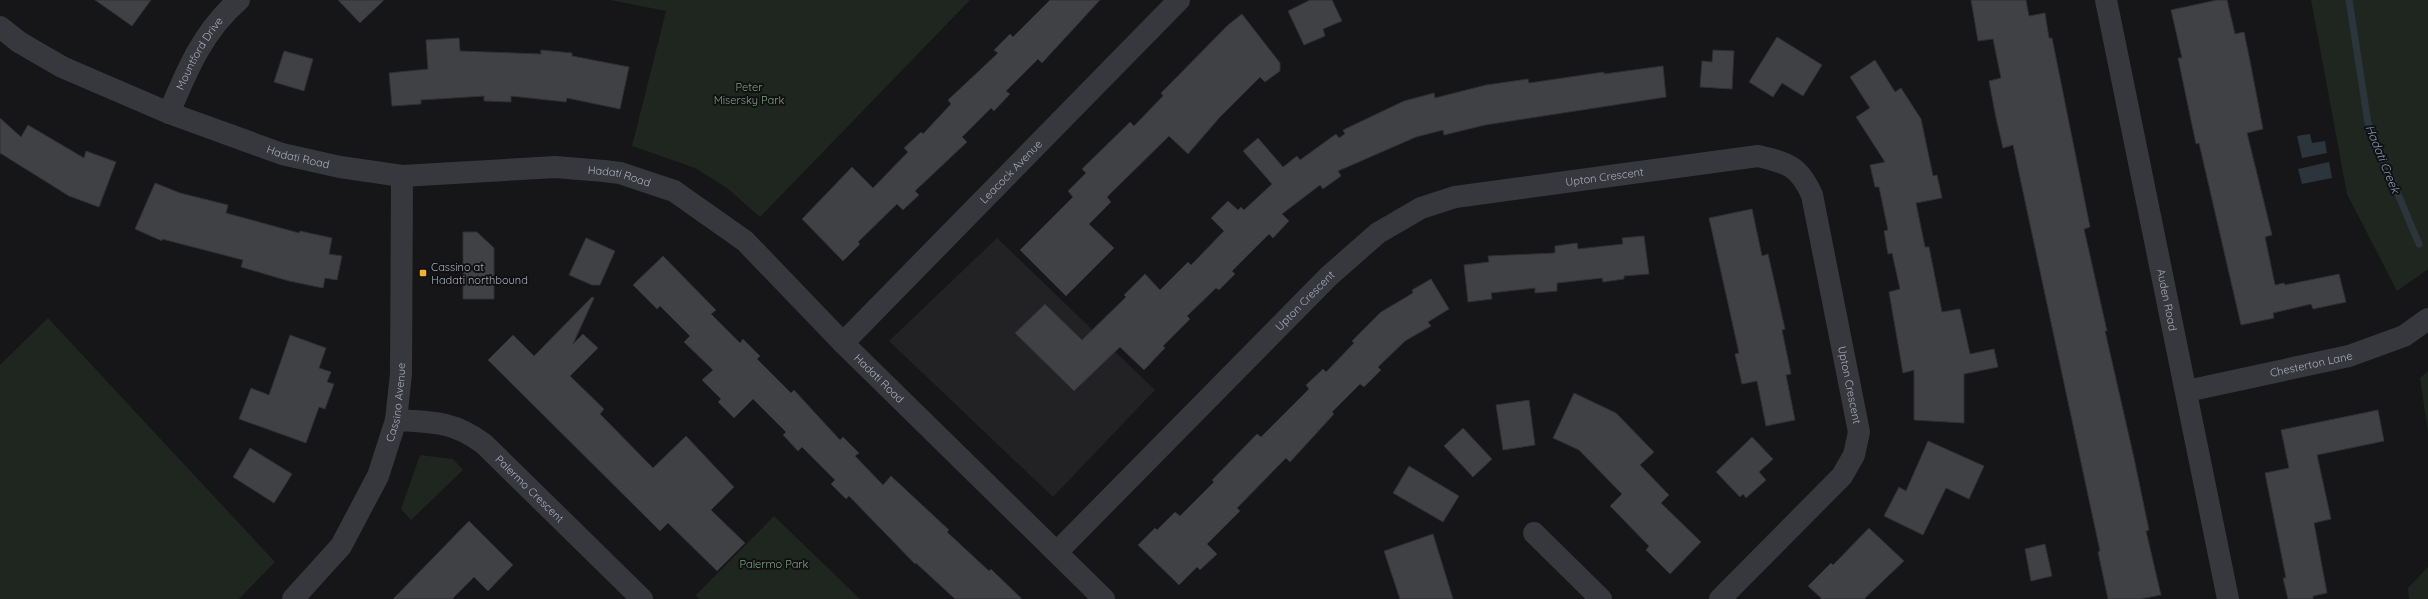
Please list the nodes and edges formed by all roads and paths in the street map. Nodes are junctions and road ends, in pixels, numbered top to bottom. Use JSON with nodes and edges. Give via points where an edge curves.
{"nodes":[{"id":1,"x":239,"y":0,"type":"edge"},
{"id":2,"x":1180,"y":0,"type":"edge"},
{"id":3,"x":2106,"y":0,"type":"edge"},
{"id":4,"x":0,"y":27,"type":"edge"},
{"id":5,"x":169,"y":113,"type":"junction"},
{"id":6,"x":402,"y":176,"type":"junction"},
{"id":7,"x":2428,"y":319,"type":"edge"},
{"id":8,"x":843,"y":343,"type":"junction"},
{"id":9,"x":2187,"y":391,"type":"junction"},
{"id":10,"x":396,"y":420,"type":"junction"},
{"id":11,"x":1534,"y":533,"type":"dead end"},
{"id":12,"x":1057,"y":552,"type":"junction"},
{"id":13,"x":293,"y":599,"type":"edge"},
{"id":14,"x":642,"y":599,"type":"edge"},
{"id":15,"x":1104,"y":599,"type":"edge"},
{"id":16,"x":1601,"y":599,"type":"edge"},
{"id":17,"x":1720,"y":599,"type":"edge"},
{"id":18,"x":2228,"y":599,"type":"edge"}],
"edges":[{"from":1,"to":5,"type":"street","name":"Mountford Drive","via":[[221,15],[203,38],[187,68]]},
{"from":2,"to":8,"type":"street","name":"Leacock Avenue"},
{"from":3,"to":9,"type":"street","name":"Auden Road"},
{"from":4,"to":5,"type":"street","name":"Hadati Road","via":[[19,42],[62,67]]},
{"from":5,"to":6,"type":"street","name":"Hadati Road","via":[[282,154],[340,167]]},
{"from":6,"to":8,"type":"street","name":"Hadati Road","via":[[555,167],[620,173],[674,191],[745,241]]},
{"from":6,"to":10,"type":"street","name":"Cassino Avenue","via":[[401,374]]},
{"from":7,"to":9,"type":"street","name":"Chesterton Lane","via":[[2404,336],[2349,356]]},
{"from":8,"to":12,"type":"street","name":"Hadati Road"},
{"from":9,"to":18,"type":"street","name":"Auden Road"},
{"from":10,"to":13,"type":"street","name":"Cassino Avenue","via":[[378,476],[341,546]]},
{"from":10,"to":14,"type":"street","name":"Palermo Crescent","via":[[438,423],[465,430],[490,450]]},
{"from":11,"to":16,"type":"street"},
{"from":12,"to":15,"type":"street","name":"Hadati Road"},
{"from":12,"to":17,"type":"street","name":"Upton Crescent","via":[[1329,276],[1378,233],[1422,208],[1455,197],[1758,156],[1782,162],[1804,176],[1812,195],[1859,432],[1854,455],[1842,476]]}]}
